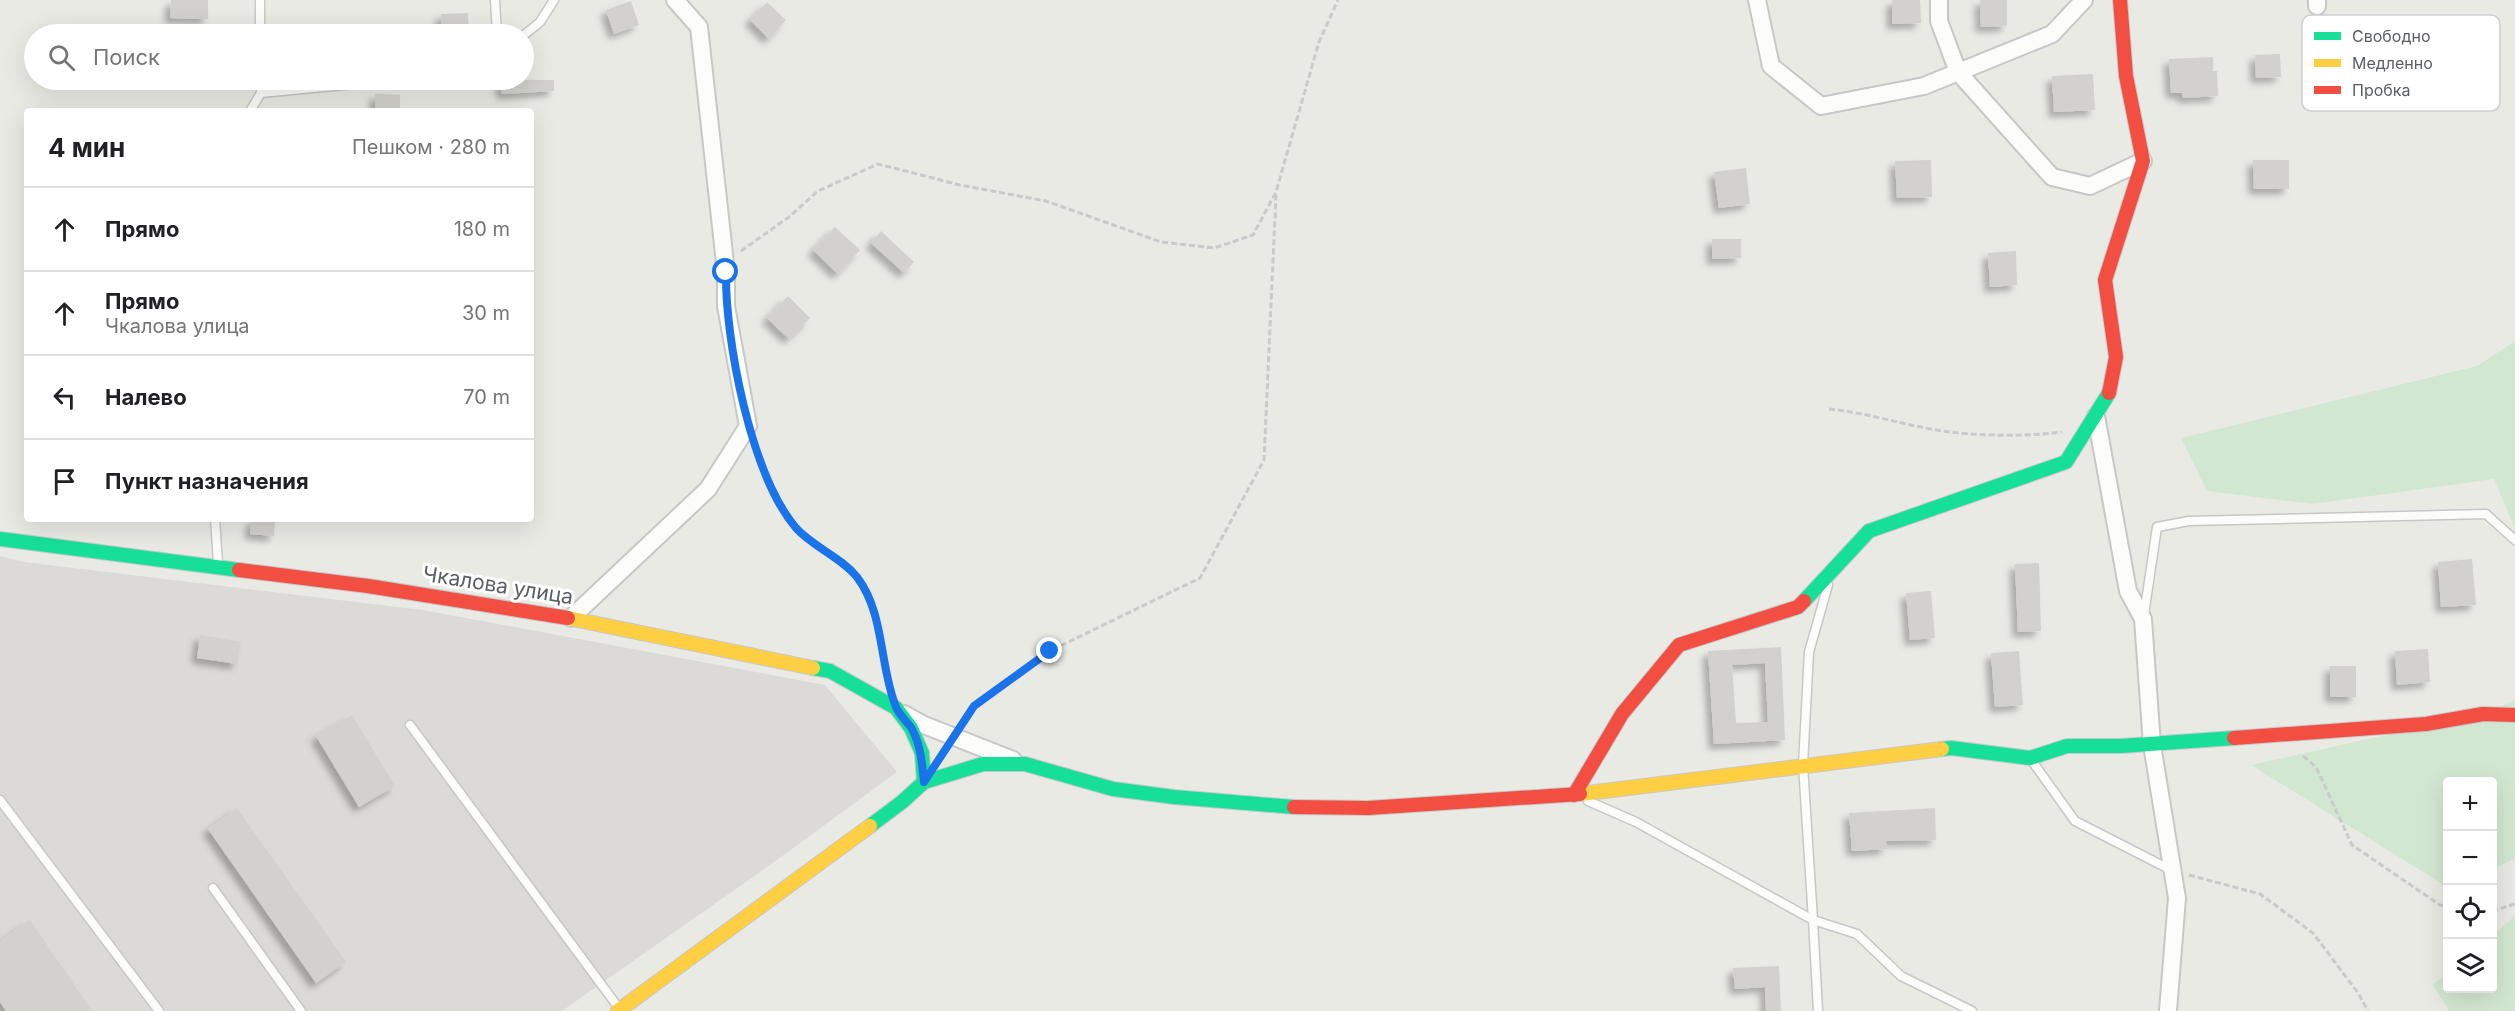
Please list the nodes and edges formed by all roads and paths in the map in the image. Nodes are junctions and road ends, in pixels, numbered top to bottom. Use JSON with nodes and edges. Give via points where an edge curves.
{"nodes":[{"id":1,"x":260,"y":0,"type":"edge"},
{"id":2,"x":495,"y":0,"type":"edge"},
{"id":3,"x":554,"y":0,"type":"edge"},
{"id":4,"x":675,"y":0,"type":"edge"},
{"id":5,"x":1338,"y":0,"type":"edge"},
{"id":6,"x":1758,"y":0,"type":"edge"},
{"id":7,"x":1939,"y":0,"type":"edge"},
{"id":8,"x":2085,"y":0,"type":"edge"},
{"id":9,"x":2120,"y":0,"type":"edge"},
{"id":10,"x":260,"y":24,"type":"edge"},
{"id":11,"x":496,"y":24,"type":"edge"},
{"id":12,"x":534,"y":27,"type":"edge"},
{"id":13,"x":1958,"y":72,"type":"junction"},
{"id":14,"x":292,"y":90,"type":"edge"},
{"id":15,"x":261,"y":93,"type":"joint"},
{"id":16,"x":252,"y":108,"type":"edge"},
{"id":17,"x":2143,"y":161,"type":"junction"},
{"id":18,"x":1276,"y":192,"type":"junction"},
{"id":19,"x":726,"y":272,"type":"junction"},
{"id":20,"x":1829,"y":409,"type":"dead end"},
{"id":21,"x":2096,"y":417,"type":"junction"},
{"id":22,"x":748,"y":426,"type":"junction"},
{"id":23,"x":2063,"y":431,"type":"dead end"},
{"id":24,"x":215,"y":522,"type":"edge"},
{"id":25,"x":0,"y":539,"type":"edge"},
{"id":26,"x":2515,"y":540,"type":"edge"},
{"id":27,"x":218,"y":567,"type":"junction"},
{"id":28,"x":1832,"y":570,"type":"junction"},
{"id":29,"x":571,"y":618,"type":"junction"},
{"id":30,"x":2143,"y":619,"type":"junction"},
{"id":31,"x":896,"y":708,"type":"junction"},
{"id":32,"x":2515,"y":715,"type":"edge"},
{"id":33,"x":410,"y":725,"type":"dead end"},
{"id":34,"x":961,"y":725,"type":"dead end"},
{"id":35,"x":2152,"y":745,"type":"junction"},
{"id":36,"x":2301,"y":754,"type":"dead end"},
{"id":37,"x":2030,"y":758,"type":"junction"},
{"id":38,"x":1025,"y":764,"type":"junction"},
{"id":39,"x":1803,"y":765,"type":"junction"},
{"id":40,"x":924,"y":782,"type":"junction"},
{"id":41,"x":1574,"y":795,"type":"junction"},
{"id":42,"x":0,"y":800,"type":"edge"},
{"id":43,"x":2172,"y":870,"type":"junction"},
{"id":44,"x":213,"y":888,"type":"dead end"},
{"id":45,"x":2515,"y":903,"type":"edge"},
{"id":46,"x":2443,"y":906,"type":"edge"},
{"id":47,"x":2497,"y":910,"type":"edge"},
{"id":48,"x":1813,"y":920,"type":"junction"},
{"id":49,"x":619,"y":1010,"type":"edge"},
{"id":50,"x":159,"y":1011,"type":"edge"},
{"id":51,"x":301,"y":1011,"type":"edge"},
{"id":52,"x":1818,"y":1011,"type":"edge"},
{"id":53,"x":1972,"y":1011,"type":"edge"},
{"id":54,"x":2168,"y":1011,"type":"edge"},
{"id":55,"x":2368,"y":1011,"type":"edge"}],
"edges":[{"from":1,"to":10,"type":"lane"},
{"from":2,"to":11,"type":"lane"},
{"from":3,"to":12,"type":"lane"},
{"from":4,"to":19,"type":"street","via":[[699,27]]},
{"from":5,"to":18,"type":"path","via":[[1319,42]]},
{"from":6,"to":13,"type":"street","via":[[1771,66],[1821,106],[1924,86]]},
{"from":7,"to":13,"type":"street","via":[[1938,21]]},
{"from":8,"to":13,"type":"street","via":[[2052,34]]},
{"from":9,"to":17,"type":"street","via":[[2126,76]]},
{"from":13,"to":17,"type":"street","via":[[2052,177],[2090,186]]},
{"from":14,"to":15,"type":"lane"},
{"from":15,"to":16,"type":"lane"},
{"from":17,"to":21,"type":"street","via":[[2105,280],[2116,357],[2109,395]]},
{"from":18,"to":19,"type":"path","via":[[1253,235],[1214,248],[1161,242],[1046,201],[878,164],[818,191],[740,251]]},
{"from":18,"to":34,"type":"path","via":[[1264,460],[1200,578],[1050,651],[974,706]]},
{"from":19,"to":22,"type":"street","via":[[726,306]]},
{"from":20,"to":23,"type":"path","via":[[1943,431],[2029,436]]},
{"from":21,"to":28,"type":"street","via":[[2066,462],[1869,531]]},
{"from":21,"to":30,"type":"street","via":[[2128,591]]},
{"from":22,"to":29,"type":"street","via":[[708,489]]},
{"from":22,"to":31,"type":"path","via":[[777,499],[797,529],[856,576],[873,607]]},
{"from":24,"to":27,"type":"lane"},
{"from":25,"to":27,"type":"street","name":"Чкалова улица"},
{"from":26,"to":30,"type":"lane","via":[[2486,514],[2189,520],[2157,527]]},
{"from":27,"to":29,"type":"street","name":"Чкалова улица"},
{"from":28,"to":39,"type":"lane","via":[[1809,652]]},
{"from":28,"to":41,"type":"street","via":[[1798,607],[1679,645],[1622,714]]},
{"from":29,"to":31,"type":"street","name":"Чкалова улица","via":[[830,671]]},
{"from":30,"to":35,"type":"street"},
{"from":31,"to":38,"type":"street","via":[[924,725]]},
{"from":31,"to":40,"type":"street","name":"Чкалова улица","via":[[922,753]]},
{"from":32,"to":35,"type":"street","via":[[2483,714],[2426,724]]},
{"from":33,"to":49,"type":"lane"},
{"from":35,"to":37,"type":"street","via":[[2067,746]]},
{"from":35,"to":43,"type":"street"},
{"from":36,"to":46,"type":"path","via":[[2316,767],[2352,845]]},
{"from":37,"to":39,"type":"street","via":[[1951,748]]},
{"from":37,"to":43,"type":"lane","via":[[2075,821]]},
{"from":38,"to":40,"type":"street","via":[[983,764]]},
{"from":38,"to":41,"type":"street","via":[[1113,789],[1303,808],[1368,808]]},
{"from":39,"to":41,"type":"street"},
{"from":39,"to":48,"type":"lane"},
{"from":40,"to":49,"type":"street"},
{"from":41,"to":48,"type":"lane","via":[[1636,822]]},
{"from":42,"to":50,"type":"lane"},
{"from":43,"to":54,"type":"street","via":[[2177,898]]},
{"from":43,"to":55,"type":"path","via":[[2260,894],[2313,933]]},
{"from":44,"to":51,"type":"lane"},
{"from":45,"to":47,"type":"path"},
{"from":48,"to":52,"type":"lane"},
{"from":48,"to":53,"type":"lane","via":[[1857,934],[1901,976]]}]}
